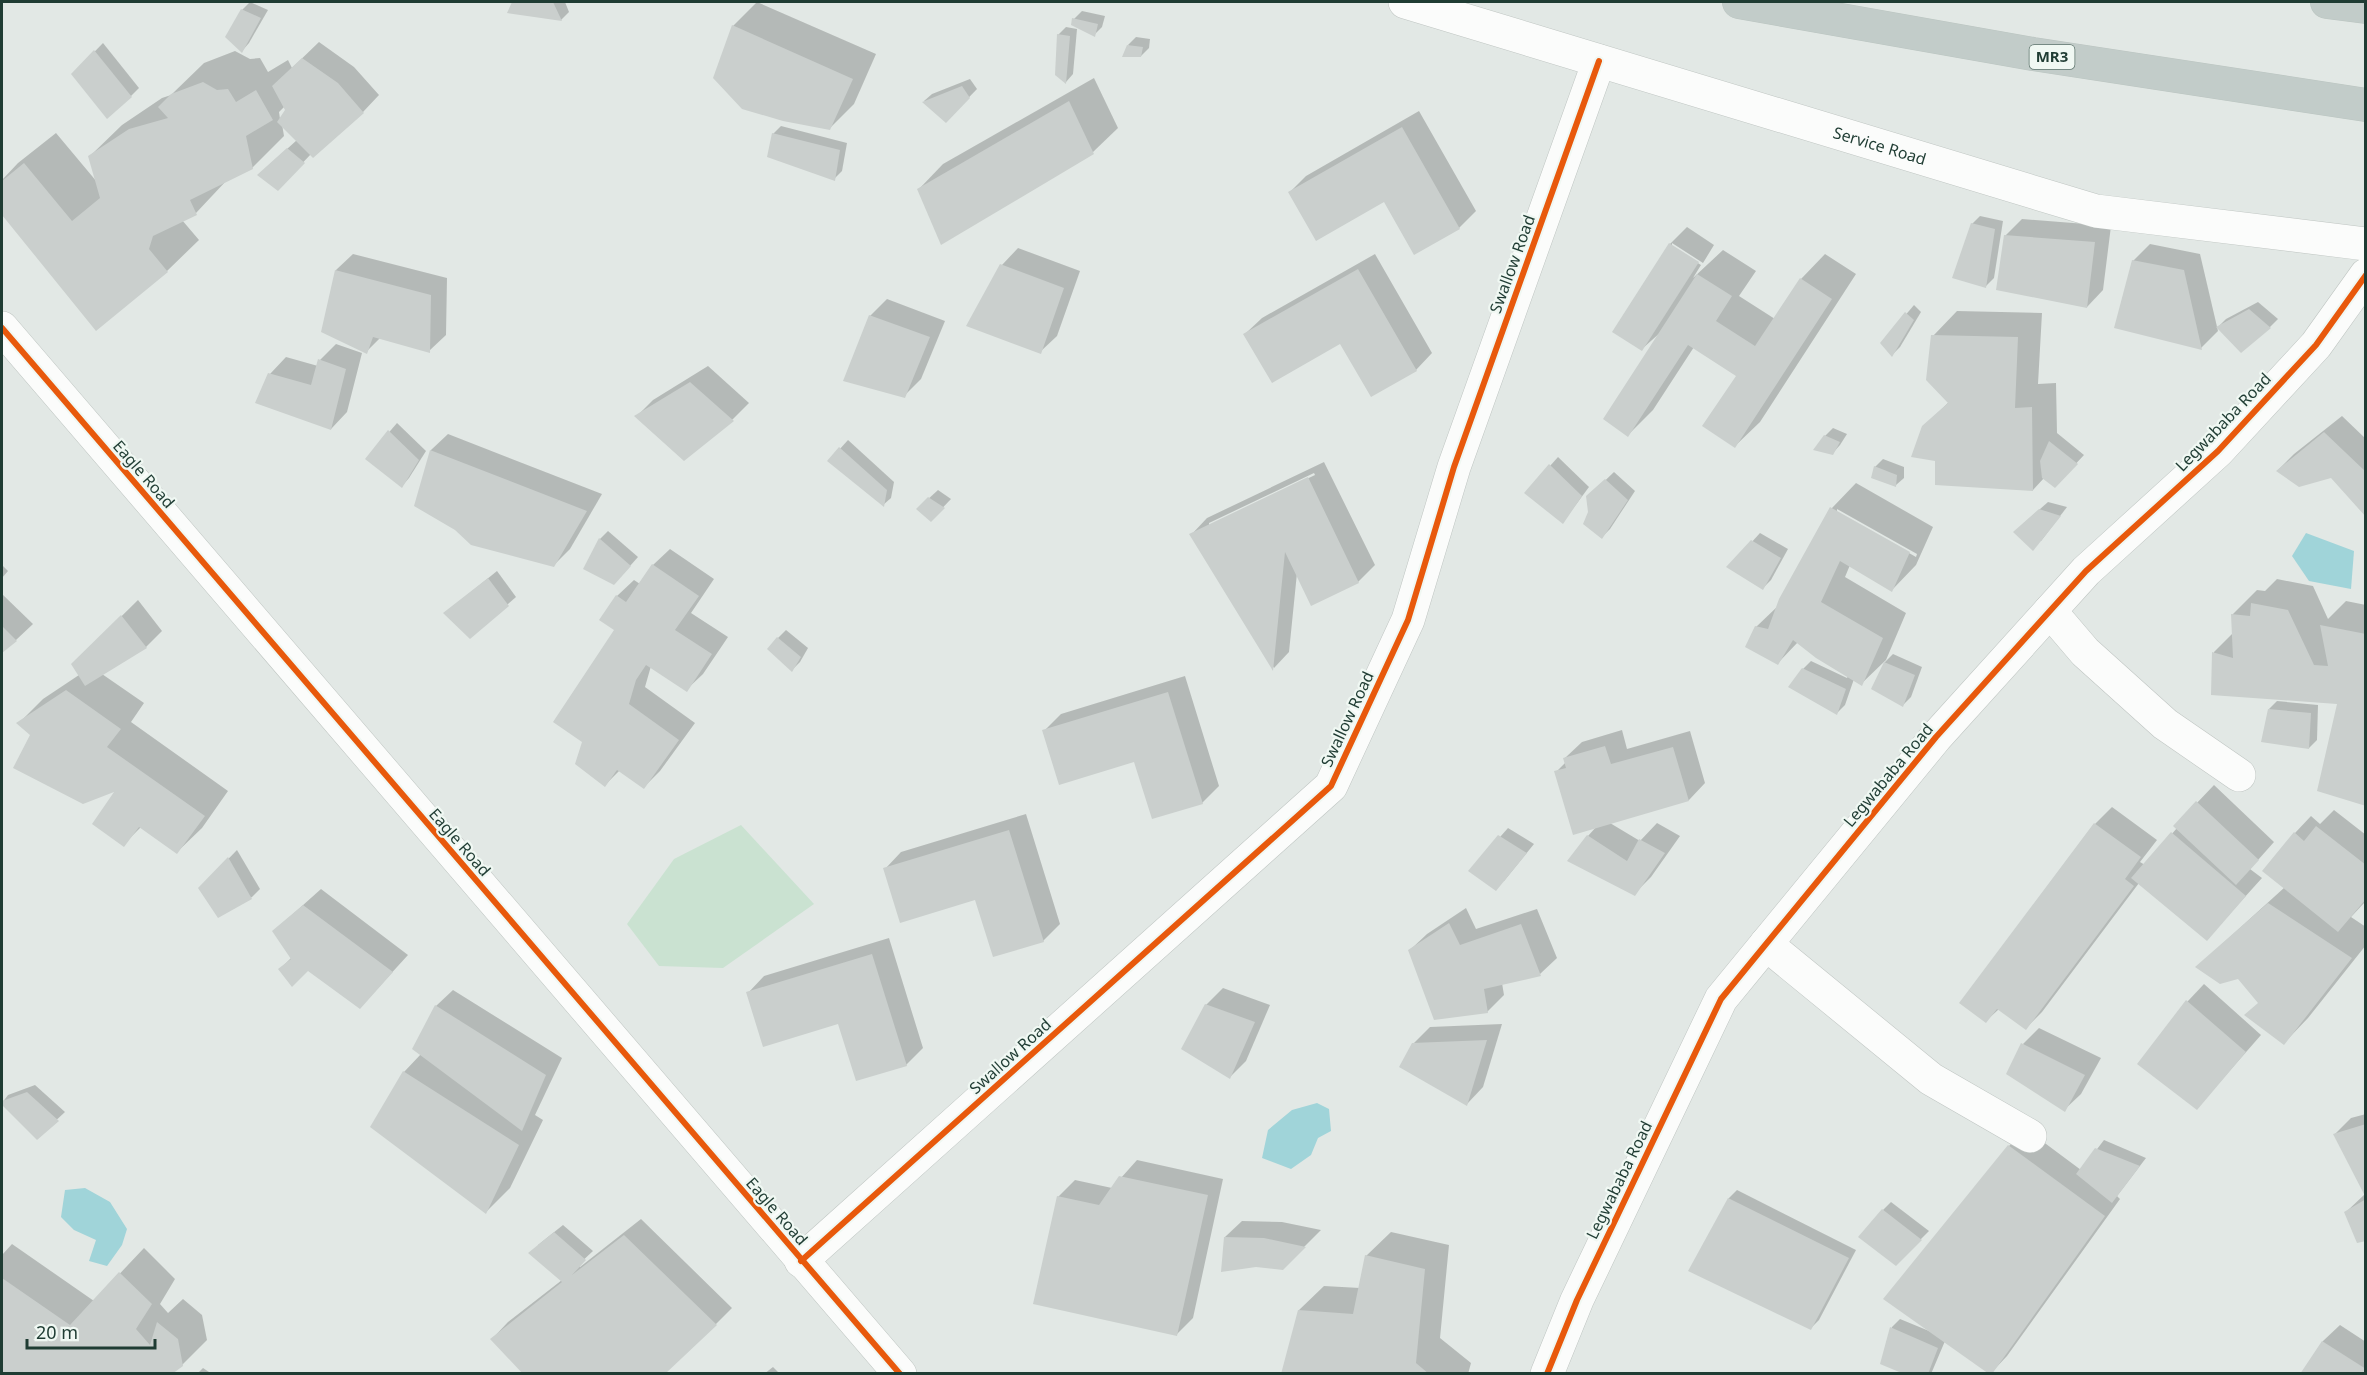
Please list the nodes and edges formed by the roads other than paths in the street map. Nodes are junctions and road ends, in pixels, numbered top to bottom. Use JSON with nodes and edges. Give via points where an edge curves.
{"nodes":[{"id":1,"x":1405,"y":2,"type":"edge"},
{"id":2,"x":1739,"y":2,"type":"edge"},
{"id":3,"x":2327,"y":2,"type":"edge"},
{"id":4,"x":2366,"y":7,"type":"edge"},
{"id":5,"x":1599,"y":61,"type":"junction"},
{"id":6,"x":2366,"y":105,"type":"edge"},
{"id":7,"x":2366,"y":244,"type":"edge"},
{"id":8,"x":2366,"y":275,"type":"edge"},
{"id":9,"x":2,"y":328,"type":"edge"},
{"id":10,"x":2050,"y":611,"type":"junction"},
{"id":11,"x":2239,"y":775,"type":"dead end"},
{"id":12,"x":1766,"y":944,"type":"junction"},
{"id":13,"x":2030,"y":1136,"type":"dead end"},
{"id":14,"x":801,"y":1261,"type":"junction"},
{"id":15,"x":900,"y":1374,"type":"edge"},
{"id":16,"x":1547,"y":1374,"type":"edge"}],
"edges":[{"from":1,"to":5,"type":"street","name":"Service Road"},
{"from":2,"to":6,"type":"highway","number":"MR3","via":[[2033,54]]},
{"from":3,"to":4,"type":"highway"},
{"from":5,"to":7,"type":"street","name":"Service Road","via":[[2096,211]]},
{"from":5,"to":14,"type":"street","name":"Swallow Road","via":[[1454,467],[1408,620],[1331,786]]},
{"from":8,"to":10,"type":"street","name":"Legwababa Road","via":[[2316,345],[2218,451],[2086,571]]},
{"from":9,"to":14,"type":"street","name":"Eagle Road"},
{"from":10,"to":11,"type":"street","via":[[2085,652],[2165,724]]},
{"from":10,"to":12,"type":"street","name":"Legwababa Road","via":[[1935,737]]},
{"from":12,"to":13,"type":"street","via":[[1931,1079]]},
{"from":12,"to":16,"type":"street","name":"Legwababa Road","via":[[1721,999],[1577,1300]]},
{"from":14,"to":15,"type":"street","name":"Eagle Road"}]}
